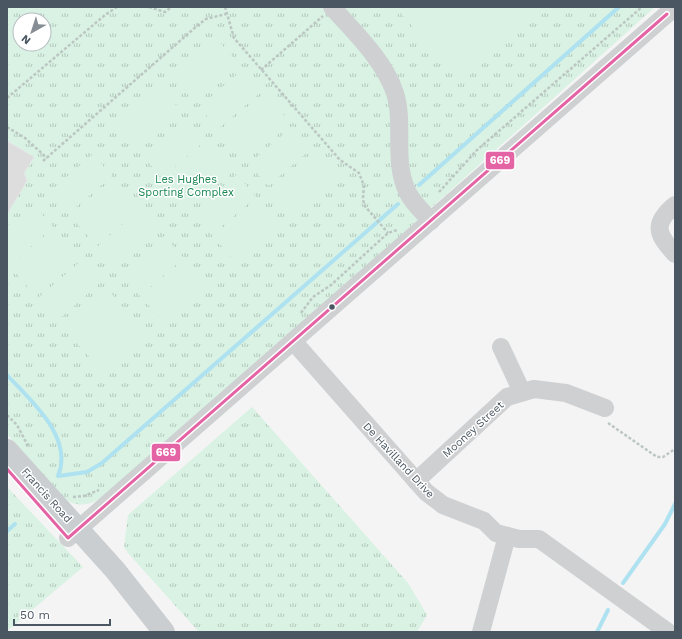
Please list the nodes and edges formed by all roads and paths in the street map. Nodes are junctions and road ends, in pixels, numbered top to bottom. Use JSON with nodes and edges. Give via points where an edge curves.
{"nodes":[{"id":1,"x":117,"y":7,"type":"edge"},
{"id":2,"x":149,"y":7,"type":"edge"},
{"id":3,"x":171,"y":7,"type":"edge"},
{"id":4,"x":225,"y":7,"type":"edge"},
{"id":5,"x":332,"y":7,"type":"edge"},
{"id":6,"x":642,"y":7,"type":"edge"},
{"id":7,"x":226,"y":14,"type":"junction"},
{"id":8,"x":672,"y":15,"type":"edge"},
{"id":9,"x":311,"y":26,"type":"dead end"},
{"id":10,"x":261,"y":70,"type":"junction"},
{"id":11,"x":7,"y":98,"type":"edge"},
{"id":12,"x":7,"y":127,"type":"edge"},
{"id":13,"x":47,"y":158,"type":"junction"},
{"id":14,"x":43,"y":161,"type":"dead end"},
{"id":15,"x":675,"y":205,"type":"edge"},
{"id":16,"x":426,"y":216,"type":"junction"},
{"id":17,"x":399,"y":230,"type":"dead end"},
{"id":18,"x":388,"y":233,"type":"junction"},
{"id":19,"x":675,"y":254,"type":"edge"},
{"id":20,"x":299,"y":316,"type":"dead end"},
{"id":21,"x":293,"y":341,"type":"junction"},
{"id":22,"x":501,"y":347,"type":"dead end"},
{"id":23,"x":522,"y":392,"type":"junction"},
{"id":24,"x":606,"y":408,"type":"joint"},
{"id":25,"x":7,"y":415,"type":"edge"},
{"id":26,"x":675,"y":449,"type":"edge"},
{"id":27,"x":7,"y":450,"type":"edge"},
{"id":28,"x":30,"y":450,"type":"dead end"},
{"id":29,"x":7,"y":469,"type":"edge"},
{"id":30,"x":416,"y":481,"type":"junction"},
{"id":31,"x":100,"y":489,"type":"dead end"},
{"id":32,"x":68,"y":497,"type":"dead end"},
{"id":33,"x":73,"y":534,"type":"junction"},
{"id":34,"x":507,"y":536,"type":"junction"},
{"id":35,"x":150,"y":632,"type":"edge"},
{"id":36,"x":164,"y":632,"type":"edge"},
{"id":37,"x":480,"y":632,"type":"edge"},
{"id":38,"x":668,"y":632,"type":"edge"}],
"edges":[{"from":1,"to":11,"type":"path"},
{"from":2,"to":3,"type":"path","via":[[165,12]]},
{"from":4,"to":7,"type":"path"},
{"from":5,"to":16,"type":"street","via":[[376,60],[394,92],[400,123],[402,178],[408,193]]},
{"from":6,"to":16,"type":"path","via":[[476,150]]},
{"from":7,"to":10,"type":"path","via":[[234,38]]},
{"from":7,"to":13,"type":"path","via":[[206,19],[198,25]]},
{"from":8,"to":16,"type":"street"},
{"from":9,"to":10,"type":"path"},
{"from":10,"to":18,"type":"path","via":[[340,160],[359,173],[364,186],[363,201],[368,211]]},
{"from":12,"to":13,"type":"path","via":[[32,143]]},
{"from":13,"to":14,"type":"path"},
{"from":15,"to":19,"type":"street","via":[[660,220],[659,229],[663,241]]},
{"from":16,"to":21,"type":"street"},
{"from":17,"to":18,"type":"path"},
{"from":18,"to":20,"type":"path","via":[[331,285],[308,300]]},
{"from":21,"to":30,"type":"street","name":"De Havilland Drive"},
{"from":21,"to":33,"type":"street"},
{"from":22,"to":23,"type":"street"},
{"from":23,"to":24,"type":"street","name":"Mooney Street","via":[[534,388],[566,394]]},
{"from":23,"to":30,"type":"street","name":"Mooney Street","via":[[507,397]]},
{"from":24,"to":26,"type":"path","via":[[605,420],[656,456],[663,457]]},
{"from":25,"to":28,"type":"path","via":[[19,429]]},
{"from":27,"to":33,"type":"main road","name":"Francis Road"},
{"from":29,"to":33,"type":"main road","name":"Francis Road"},
{"from":30,"to":34,"type":"street","name":"De Havilland Drive","via":[[443,505],[484,521],[496,533]]},
{"from":31,"to":32,"type":"path","via":[[84,496]]},
{"from":33,"to":35,"type":"main road","name":"Francis Road"},
{"from":33,"to":36,"type":"main road","name":"Francis Road","via":[[115,570]]},
{"from":34,"to":37,"type":"street"},
{"from":34,"to":38,"type":"street","name":"De Havilland Drive","via":[[539,539]]}]}
